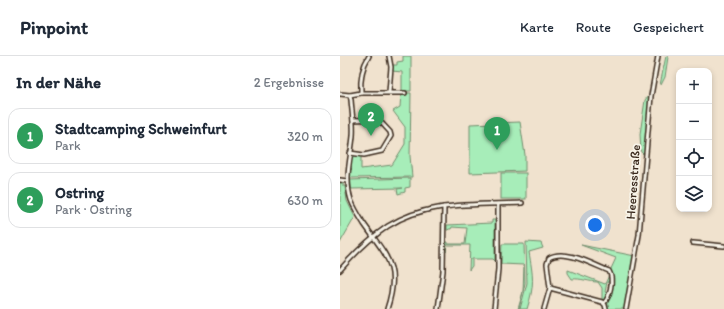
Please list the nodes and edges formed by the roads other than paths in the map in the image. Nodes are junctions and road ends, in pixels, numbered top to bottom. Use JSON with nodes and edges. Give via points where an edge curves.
{"nodes":[{"id":1,"x":369,"y":56,"type":"edge"},
{"id":2,"x":389,"y":56,"type":"edge"},
{"id":3,"x":658,"y":56,"type":"edge"},
{"id":4,"x":389,"y":92,"type":"junction"},
{"id":5,"x":405,"y":92,"type":"dead end"},
{"id":6,"x":361,"y":93,"type":"junction"},
{"id":7,"x":340,"y":94,"type":"edge"},
{"id":8,"x":350,"y":95,"type":"junction"},
{"id":9,"x":353,"y":120,"type":"junction"},
{"id":10,"x":350,"y":153,"type":"junction"},
{"id":11,"x":340,"y":180,"type":"edge"},
{"id":12,"x":347,"y":181,"type":"junction"},
{"id":13,"x":522,"y":203,"type":"dead end"},
{"id":14,"x":498,"y":204,"type":"junction"},
{"id":15,"x":444,"y":207,"type":"junction"},
{"id":16,"x":373,"y":237,"type":"junction"},
{"id":17,"x":693,"y":243,"type":"dead end"},
{"id":18,"x":724,"y":246,"type":"edge"},
{"id":19,"x":340,"y":270,"type":"edge"},
{"id":20,"x":550,"y":288,"type":"junction"},
{"id":21,"x":603,"y":303,"type":"junction"},
{"id":22,"x":387,"y":309,"type":"edge"},
{"id":23,"x":438,"y":309,"type":"edge"},
{"id":24,"x":494,"y":309,"type":"edge"},
{"id":25,"x":544,"y":309,"type":"edge"},
{"id":26,"x":606,"y":309,"type":"edge"},
{"id":27,"x":626,"y":309,"type":"edge"}],
"edges":[{"from":1,"to":6,"type":"street","via":[[362,74]]},
{"from":2,"to":4,"type":"street"},
{"from":3,"to":27,"type":"street","name":"Heeresstraße","via":[[650,104],[639,236]]},
{"from":4,"to":5,"type":"street"},
{"from":4,"to":6,"type":"street"},
{"from":6,"to":8,"type":"street"},
{"from":7,"to":8,"type":"street"},
{"from":8,"to":9,"type":"street"},
{"from":9,"to":10,"type":"street"},
{"from":9,"to":10,"type":"street","via":[[378,119],[391,136],[382,151],[364,155]]},
{"from":10,"to":12,"type":"street"},
{"from":11,"to":12,"type":"street"},
{"from":12,"to":16,"type":"street","via":[[352,204]]},
{"from":13,"to":14,"type":"street"},
{"from":14,"to":15,"type":"street"},
{"from":14,"to":24,"type":"street","via":[[498,269]]},
{"from":15,"to":16,"type":"street","via":[[407,216]]},
{"from":15,"to":23,"type":"street","via":[[444,262]]},
{"from":16,"to":19,"type":"street"},
{"from":16,"to":22,"type":"street","via":[[389,260],[393,272],[393,288]]},
{"from":17,"to":18,"type":"street"},
{"from":20,"to":21,"type":"street"},
{"from":20,"to":21,"type":"street","via":[[547,264],[550,257],[573,256],[608,271],[611,275],[607,300]]},
{"from":20,"to":25,"type":"street"},
{"from":21,"to":26,"type":"street"}]}
